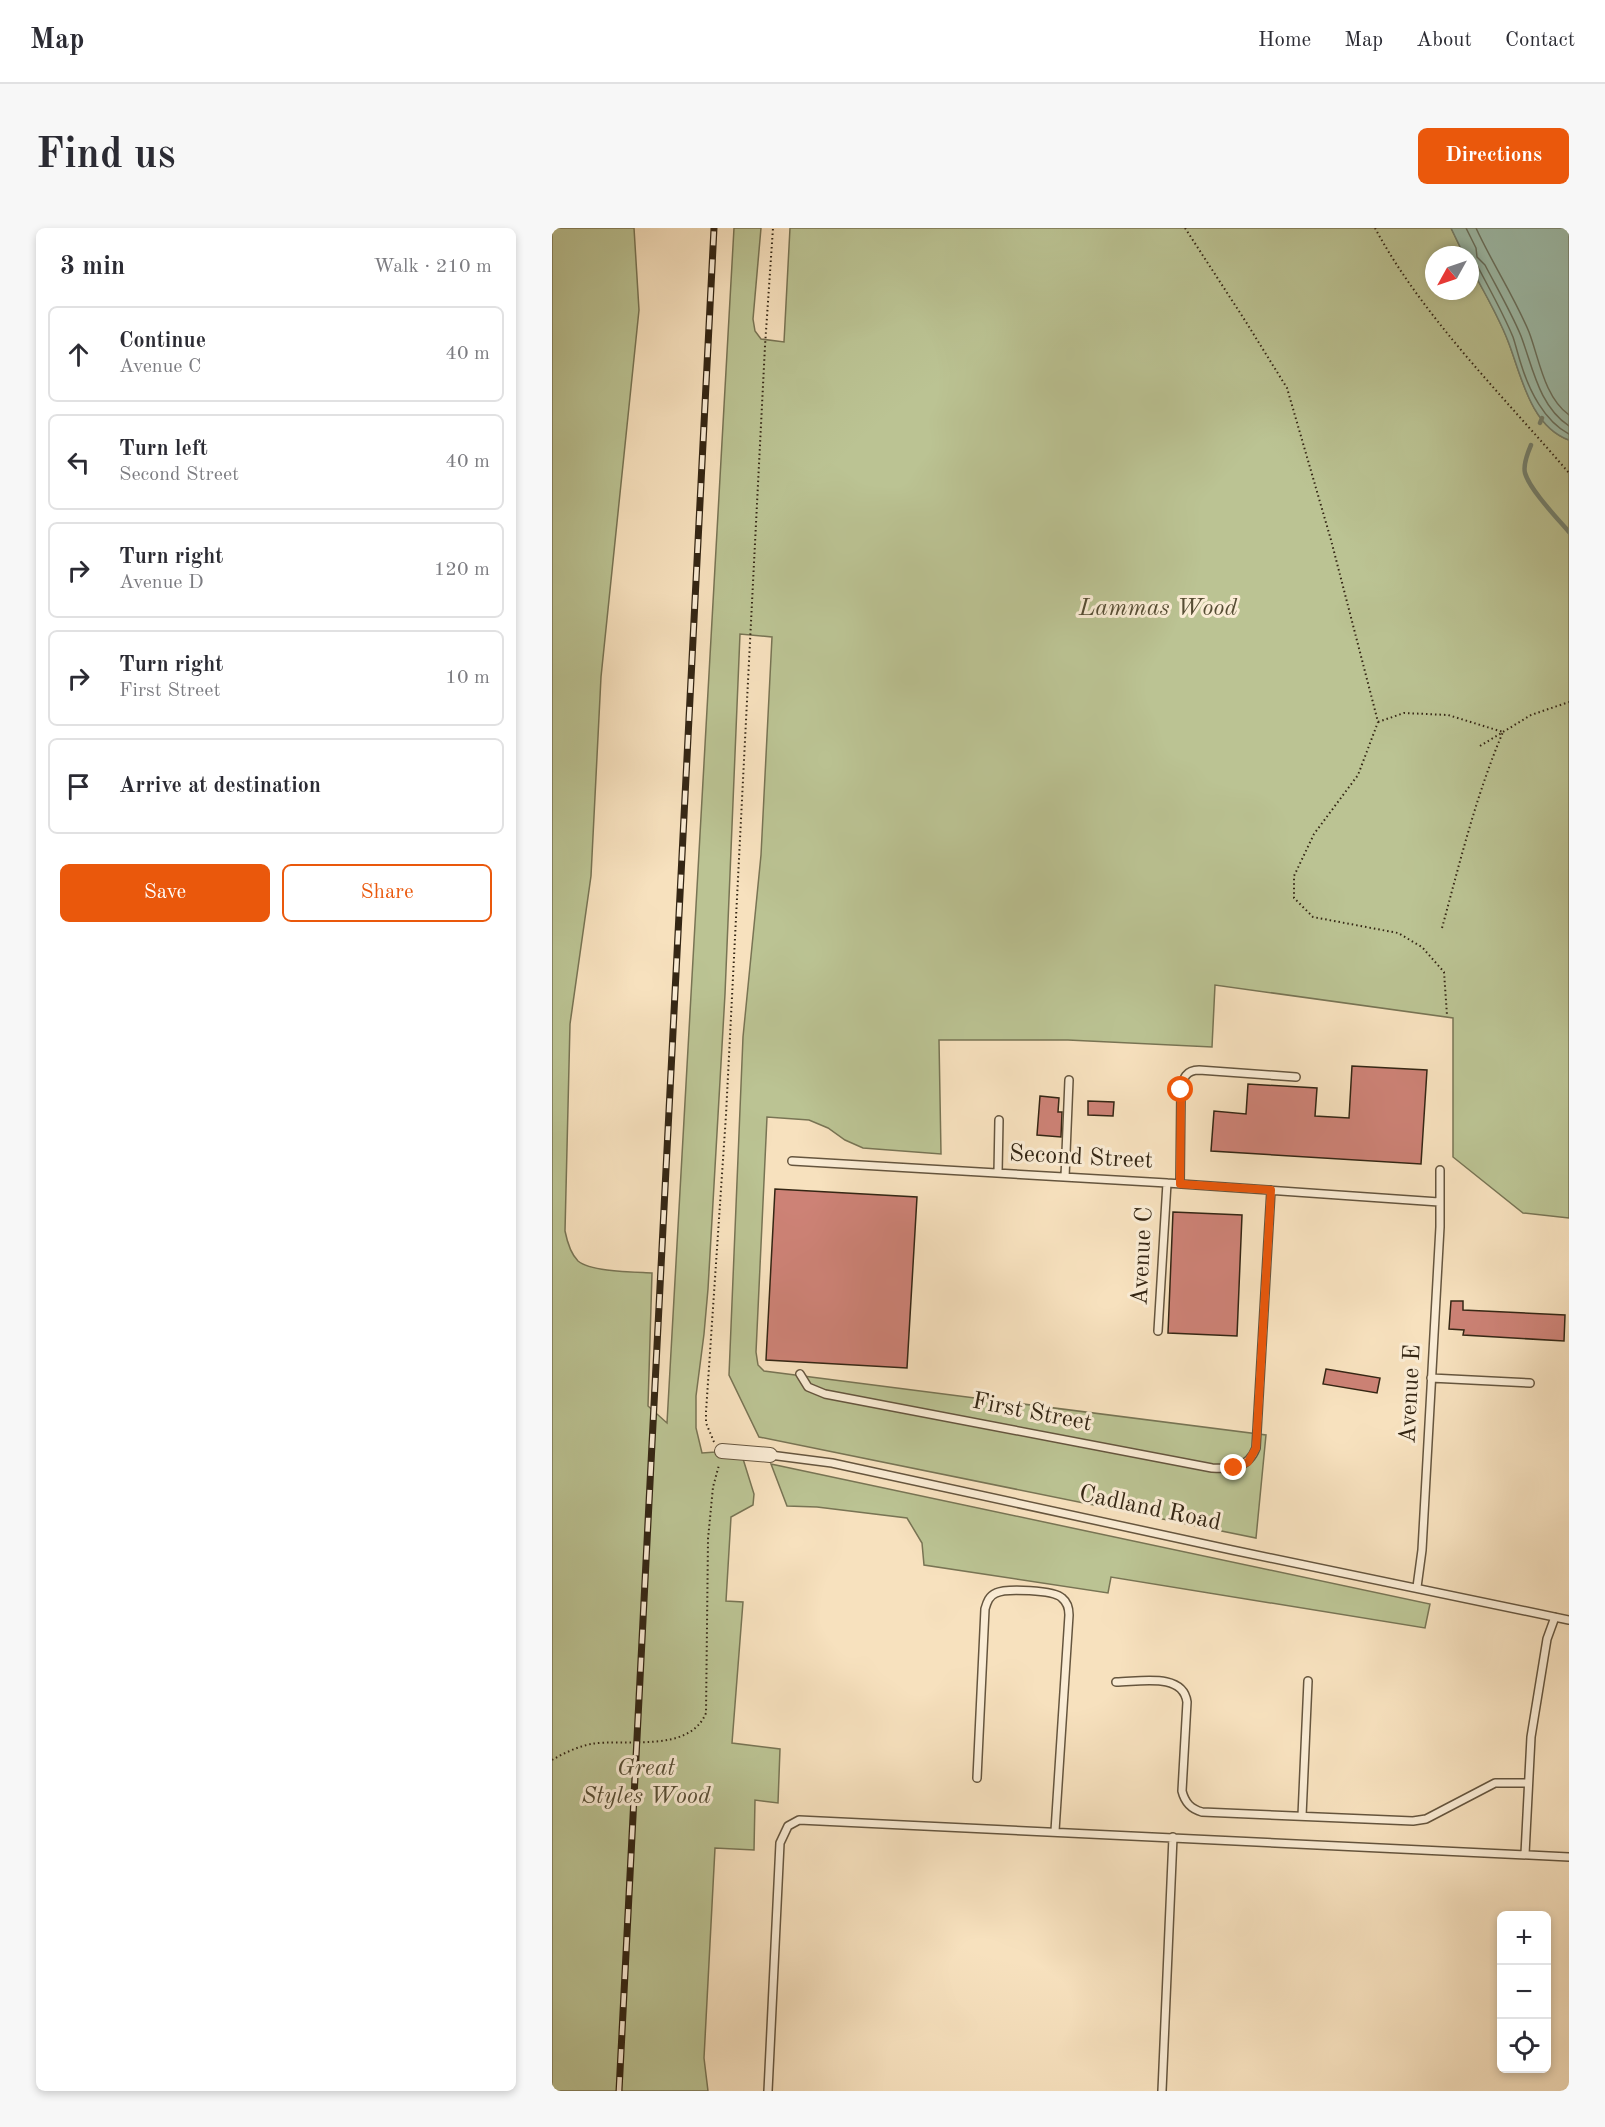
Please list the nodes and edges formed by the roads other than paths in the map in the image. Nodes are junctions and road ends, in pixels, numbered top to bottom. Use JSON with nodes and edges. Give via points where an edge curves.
{"nodes":[{"id":1,"x":1296,"y":1077,"type":"dead end"},
{"id":2,"x":1069,"y":1080,"type":"dead end"},
{"id":3,"x":999,"y":1120,"type":"dead end"},
{"id":4,"x":792,"y":1161,"type":"dead end"},
{"id":5,"x":1440,"y":1170,"type":"dead end"},
{"id":6,"x":998,"y":1173,"type":"junction"},
{"id":7,"x":1065,"y":1177,"type":"junction"},
{"id":8,"x":1167,"y":1183,"type":"junction"},
{"id":9,"x":1180,"y":1184,"type":"junction"},
{"id":10,"x":1271,"y":1190,"type":"junction"},
{"id":11,"x":1439,"y":1202,"type":"junction"},
{"id":12,"x":1158,"y":1331,"type":"dead end"},
{"id":13,"x":800,"y":1374,"type":"dead end"},
{"id":14,"x":1431,"y":1378,"type":"junction"},
{"id":15,"x":1530,"y":1383,"type":"dead end"},
{"id":16,"x":722,"y":1451,"type":"road end"},
{"id":17,"x":770,"y":1455,"type":"joint"},
{"id":18,"x":1417,"y":1587,"type":"junction"},
{"id":19,"x":1555,"y":1617,"type":"junction"},
{"id":20,"x":1569,"y":1620,"type":"edge"},
{"id":21,"x":1116,"y":1682,"type":"dead end"},
{"id":22,"x":1308,"y":1682,"type":"dead end"},
{"id":23,"x":977,"y":1778,"type":"dead end"},
{"id":24,"x":1528,"y":1783,"type":"junction"},
{"id":25,"x":1302,"y":1816,"type":"junction"},
{"id":26,"x":1055,"y":1831,"type":"junction"},
{"id":27,"x":1173,"y":1837,"type":"junction"},
{"id":28,"x":1525,"y":1854,"type":"junction"},
{"id":29,"x":1569,"y":1857,"type":"edge"},
{"id":30,"x":768,"y":2091,"type":"edge"},
{"id":31,"x":1162,"y":2091,"type":"edge"}],
"edges":[{"from":1,"to":9,"type":"lane","name":"Avenue C","via":[[1189,1072],[1181,1090]]},
{"from":2,"to":7,"type":"lane"},
{"from":3,"to":6,"type":"lane"},
{"from":4,"to":6,"type":"lane","name":"Second Street"},
{"from":5,"to":11,"type":"lane","name":"Avenue E"},
{"from":6,"to":7,"type":"lane","name":"Second Street"},
{"from":7,"to":8,"type":"lane","name":"Second Street"},
{"from":8,"to":9,"type":"lane","name":"Second Street"},
{"from":8,"to":12,"type":"lane","name":"Avenue C"},
{"from":9,"to":10,"type":"lane","name":"Second Street"},
{"from":10,"to":11,"type":"lane","name":"Second Street"},
{"from":10,"to":13,"type":"lane","name":"First Street","via":[[1256,1448],[1241,1466],[1212,1468],[825,1394],[808,1387]]},
{"from":11,"to":14,"type":"lane","name":"Avenue E"},
{"from":14,"to":15,"type":"lane"},
{"from":14,"to":18,"type":"lane","name":"Avenue E"},
{"from":16,"to":17,"type":"street","name":"Cadland Road"},
{"from":17,"to":18,"type":"lane","name":"Cadland Road","via":[[832,1463]]},
{"from":18,"to":19,"type":"lane","name":"Cadland Road"},
{"from":19,"to":20,"type":"lane","name":"Cadland Road"},
{"from":19,"to":24,"type":"lane","via":[[1547,1639]]},
{"from":21,"to":25,"type":"lane","via":[[1170,1682],[1186,1695],[1182,1791],[1191,1807],[1202,1812]]},
{"from":22,"to":25,"type":"lane"},
{"from":23,"to":26,"type":"lane","via":[[987,1602],[1004,1591],[1053,1592],[1063,1598],[1069,1609]]},
{"from":24,"to":25,"type":"lane","via":[[1495,1783],[1413,1821]]},
{"from":24,"to":28,"type":"lane"},
{"from":26,"to":27,"type":"lane"},
{"from":26,"to":30,"type":"lane","via":[[805,1819],[788,1826],[780,1843]]},
{"from":27,"to":28,"type":"lane"},
{"from":27,"to":31,"type":"lane"},
{"from":28,"to":29,"type":"lane"}]}
